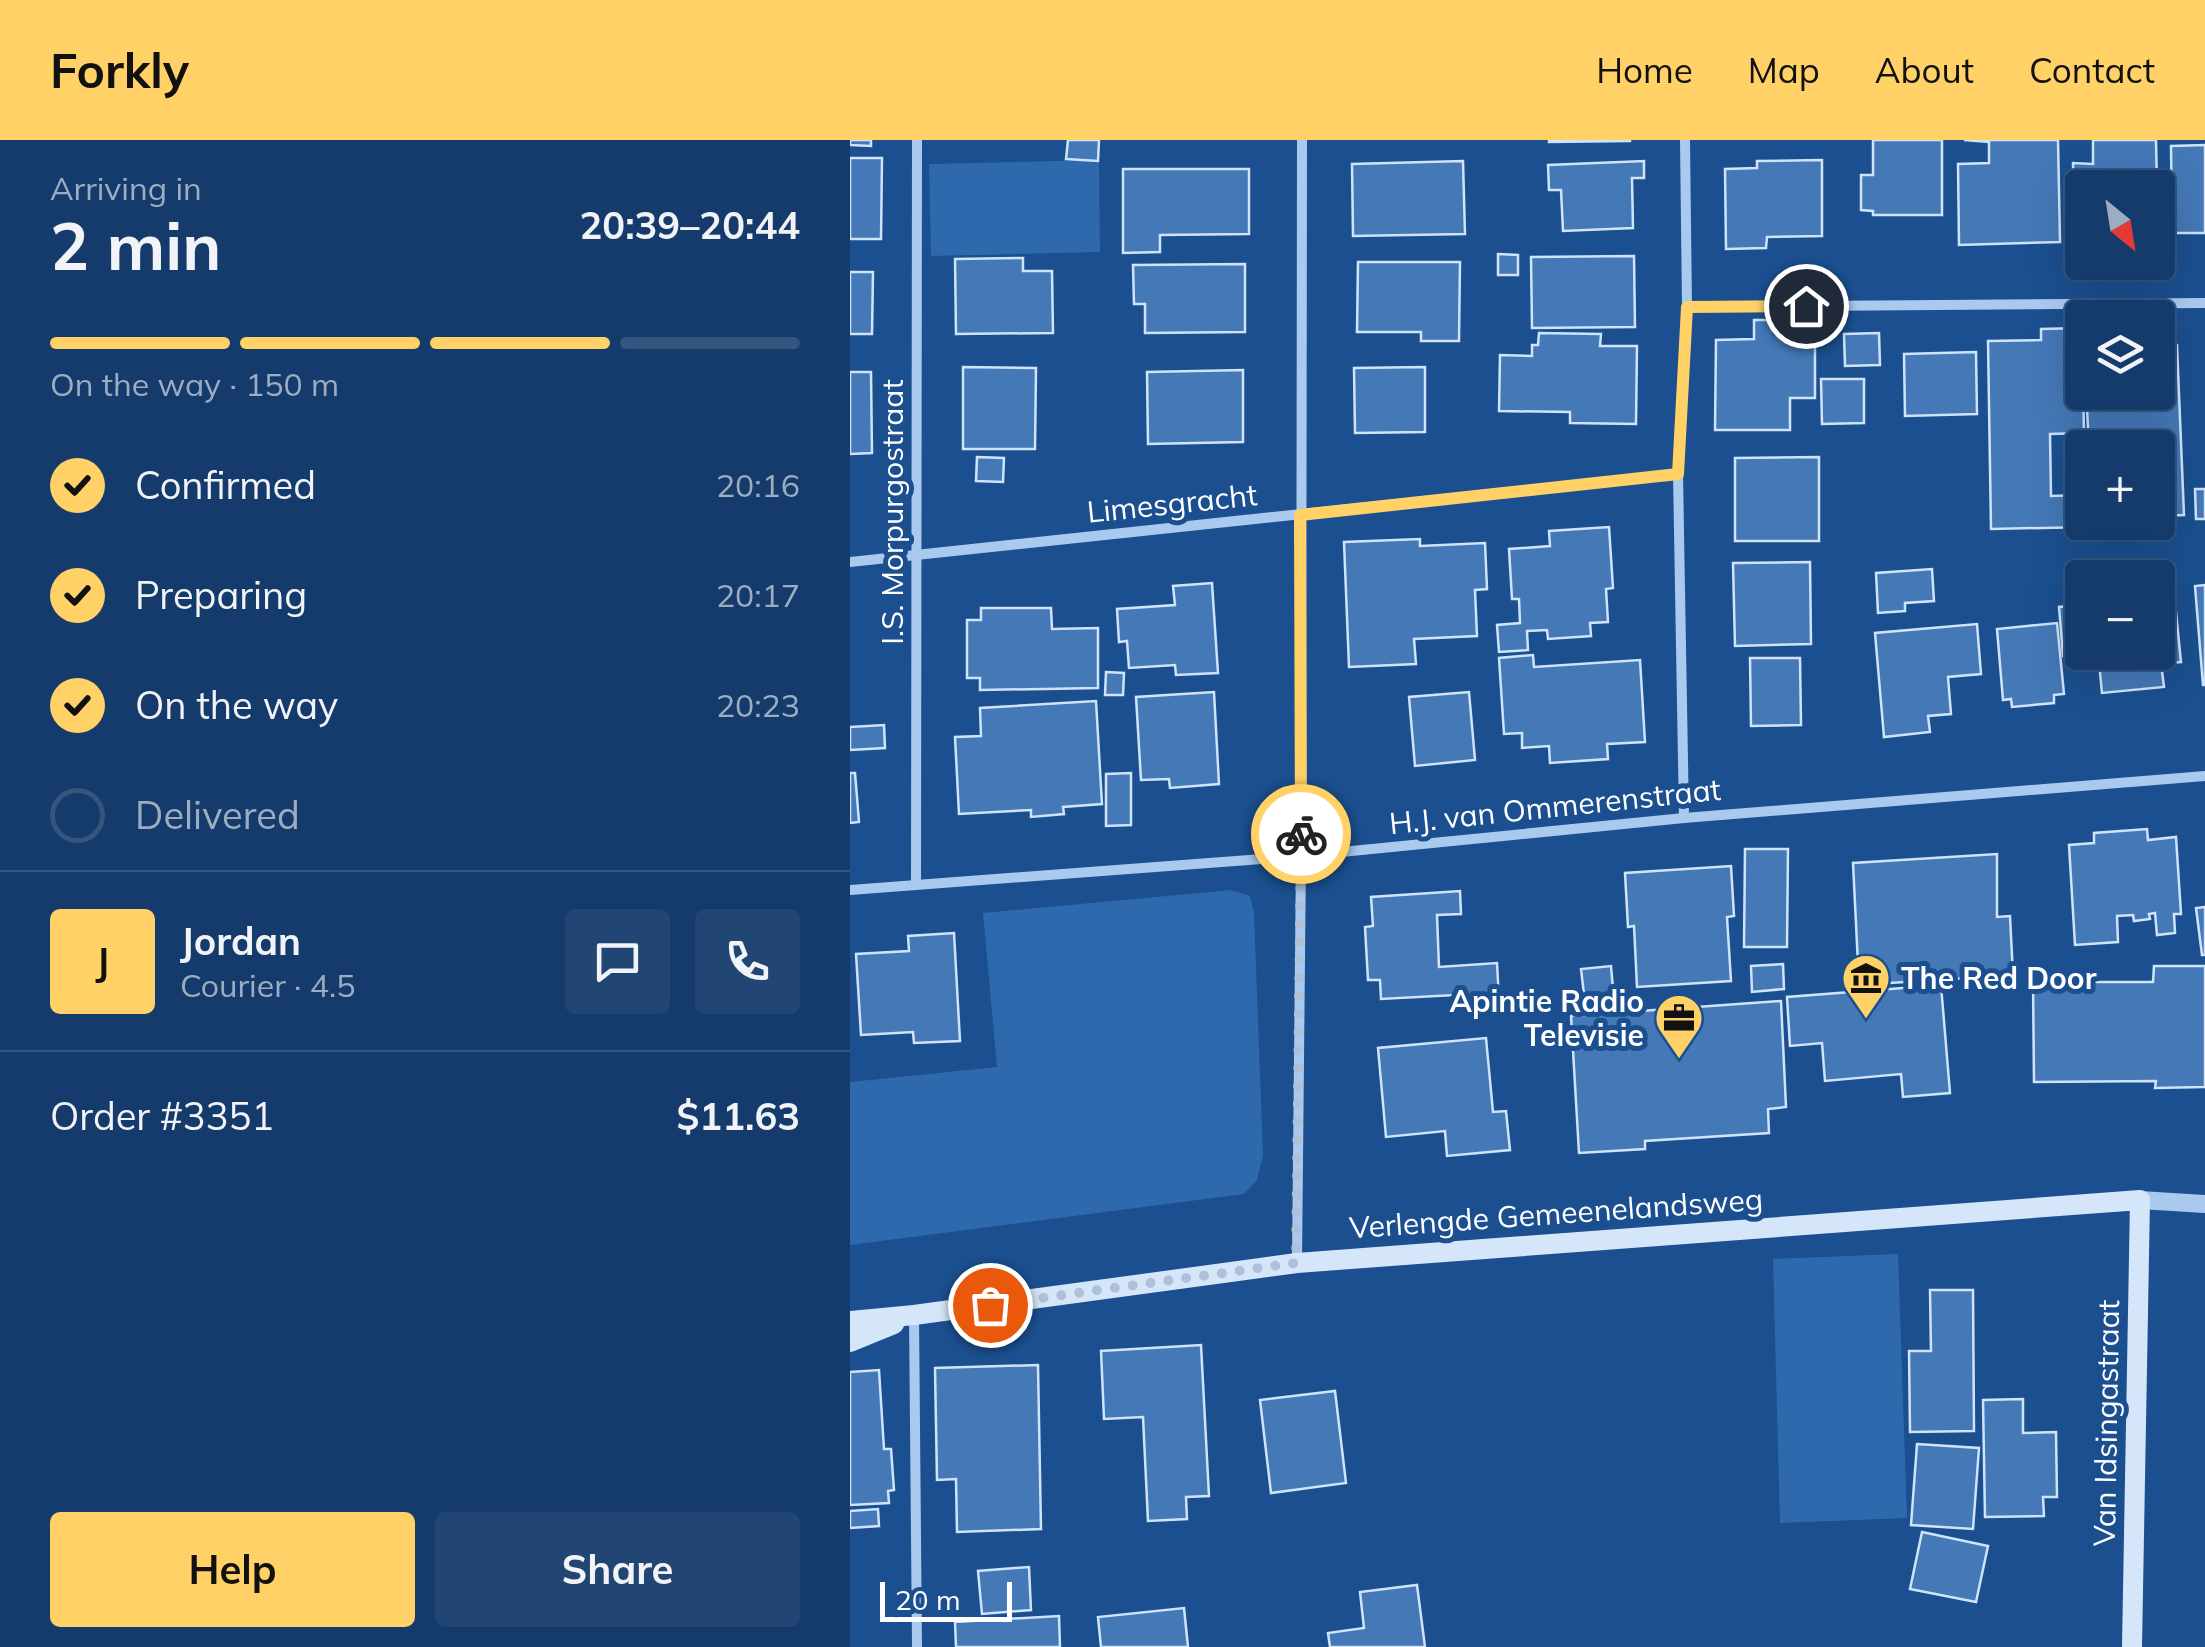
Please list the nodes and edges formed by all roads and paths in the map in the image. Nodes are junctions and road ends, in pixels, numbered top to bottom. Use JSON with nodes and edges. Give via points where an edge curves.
{"nodes":[{"id":1,"x":917,"y":140,"type":"edge"},
{"id":2,"x":1302,"y":140,"type":"edge"},
{"id":3,"x":1685,"y":140,"type":"edge"},
{"id":4,"x":2205,"y":303,"type":"edge"},
{"id":5,"x":1687,"y":307,"type":"junction"},
{"id":6,"x":1678,"y":474,"type":"junction"},
{"id":7,"x":1300,"y":515,"type":"junction"},
{"id":8,"x":917,"y":555,"type":"junction"},
{"id":9,"x":850,"y":562,"type":"edge"},
{"id":10,"x":2205,"y":776,"type":"edge"},
{"id":11,"x":1684,"y":818,"type":"junction"},
{"id":12,"x":1301,"y":856,"type":"junction"},
{"id":13,"x":916,"y":884,"type":"junction"},
{"id":14,"x":850,"y":890,"type":"edge"},
{"id":15,"x":2140,"y":1200,"type":"junction"},
{"id":16,"x":2205,"y":1204,"type":"edge"},
{"id":17,"x":1296,"y":1263,"type":"junction"},
{"id":18,"x":914,"y":1315,"type":"junction"},
{"id":19,"x":850,"y":1321,"type":"edge"},
{"id":20,"x":850,"y":1342,"type":"edge"},
{"id":21,"x":917,"y":1647,"type":"edge"},
{"id":22,"x":2132,"y":1647,"type":"edge"}],
"edges":[{"from":1,"to":8,"type":"street","name":"I.S. Morpurgostraat"},
{"from":2,"to":7,"type":"street"},
{"from":3,"to":5,"type":"street"},
{"from":4,"to":5,"type":"street"},
{"from":5,"to":6,"type":"street"},
{"from":6,"to":7,"type":"street","name":"Limesgracht"},
{"from":6,"to":11,"type":"street"},
{"from":7,"to":8,"type":"street","name":"Limesgracht"},
{"from":7,"to":12,"type":"street"},
{"from":8,"to":9,"type":"street","name":"Limesgracht"},
{"from":8,"to":13,"type":"street","name":"I.S. Morpurgostraat"},
{"from":10,"to":11,"type":"street","name":"H.J. van Ommerenstraat"},
{"from":11,"to":12,"type":"street","name":"H.J. van Ommerenstraat"},
{"from":12,"to":13,"type":"street","name":"H.J. van Ommerenstraat"},
{"from":12,"to":17,"type":"street"},
{"from":13,"to":14,"type":"street","name":"H.J. van Ommerenstraat"},
{"from":15,"to":16,"type":"street","name":"Verlengde Gemeenelandsweg"},
{"from":15,"to":17,"type":"main road","name":"Verlengde Gemeenelandsweg"},
{"from":15,"to":22,"type":"main road","name":"Van Idsingastraat"},
{"from":17,"to":18,"type":"main road","name":"Verlengde Gemeenelandsweg"},
{"from":18,"to":19,"type":"main road","name":"Verlengde Gemeenelandsweg"},
{"from":18,"to":20,"type":"main road","name":"Verlengde Gemeenelandsweg"},
{"from":18,"to":21,"type":"street"}]}
